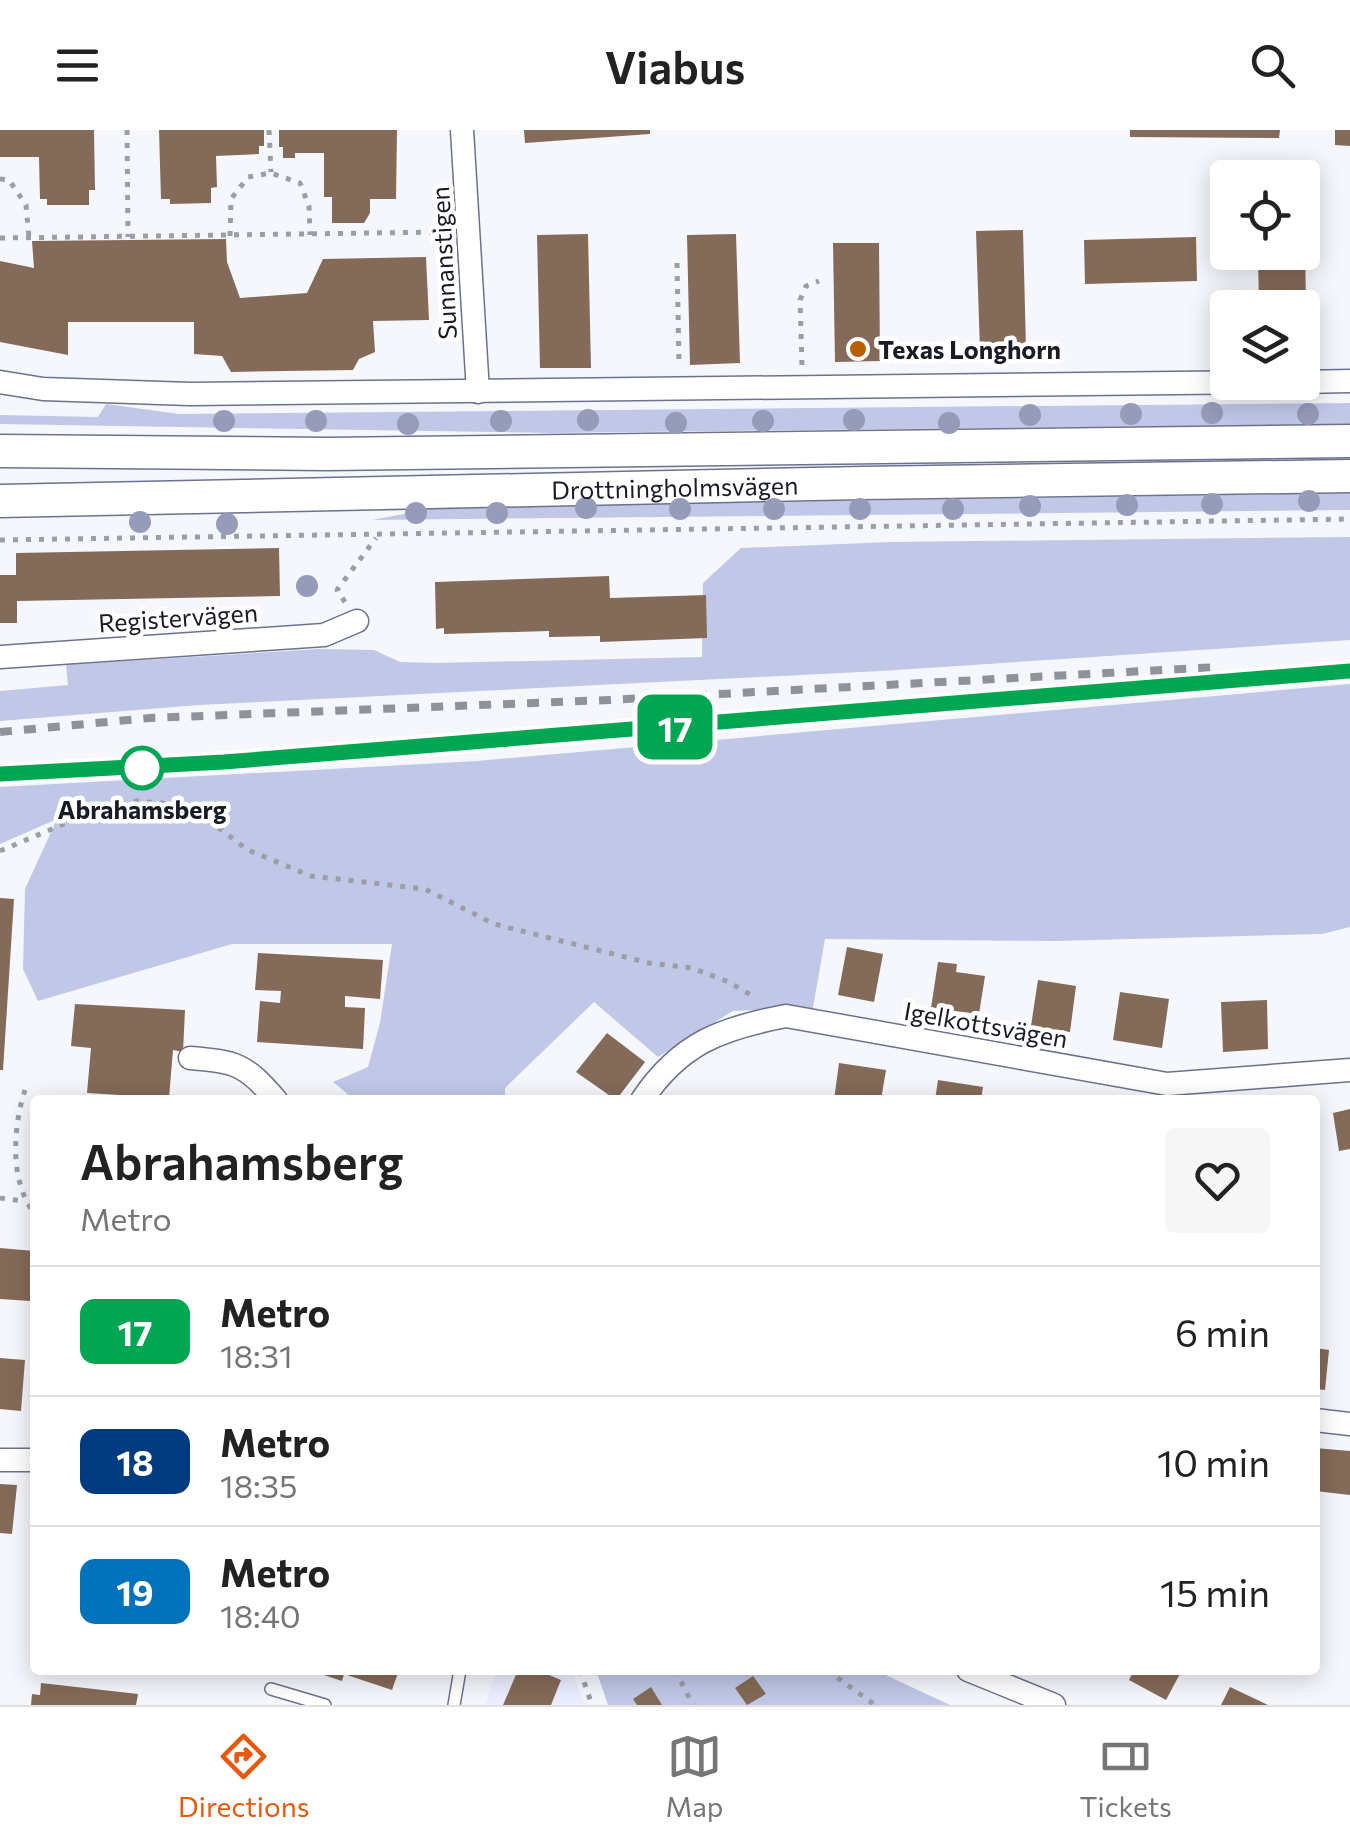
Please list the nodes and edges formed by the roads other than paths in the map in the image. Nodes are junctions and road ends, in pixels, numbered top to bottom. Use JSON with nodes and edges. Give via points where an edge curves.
{"nodes":[{"id":1,"x":462,"y":130,"type":"edge"},
{"id":2,"x":0,"y":382,"type":"edge"},
{"id":3,"x":1320,"y":382,"type":"edge"},
{"id":4,"x":1350,"y":382,"type":"edge"},
{"id":5,"x":1210,"y":383,"type":"edge"},
{"id":6,"x":478,"y":392,"type":"junction"},
{"id":7,"x":1350,"y":441,"type":"edge"},
{"id":8,"x":0,"y":451,"type":"edge"},
{"id":9,"x":1350,"y":476,"type":"edge"},
{"id":10,"x":0,"y":501,"type":"edge"},
{"id":11,"x":357,"y":621,"type":"road end"},
{"id":12,"x":0,"y":657,"type":"edge"},
{"id":13,"x":190,"y":1058,"type":"dead end"},
{"id":14,"x":1350,"y":1070,"type":"edge"},
{"id":15,"x":272,"y":1095,"type":"edge"},
{"id":16,"x":645,"y":1095,"type":"edge"},
{"id":17,"x":1320,"y":1421,"type":"edge"},
{"id":18,"x":1350,"y":1424,"type":"edge"},
{"id":19,"x":0,"y":1460,"type":"edge"},
{"id":20,"x":30,"y":1460,"type":"edge"},
{"id":21,"x":459,"y":1675,"type":"edge"},
{"id":22,"x":980,"y":1675,"type":"edge"},
{"id":23,"x":271,"y":1689,"type":"dead end"},
{"id":24,"x":325,"y":1705,"type":"edge"},
{"id":25,"x":454,"y":1705,"type":"edge"},
{"id":26,"x":1054,"y":1705,"type":"edge"}],
"edges":[{"from":1,"to":6,"type":"street","name":"Sunnanstigen"},
{"from":2,"to":6,"type":"street","via":[[190,394]]},
{"from":3,"to":4,"type":"street"},
{"from":5,"to":6,"type":"street"},
{"from":7,"to":8,"type":"main road","name":"Drottningholmsvägen","via":[[327,454]]},
{"from":9,"to":10,"type":"main road","name":"Drottningholmsvägen"},
{"from":11,"to":12,"type":"street","name":"Registervägen","via":[[324,635]]},
{"from":13,"to":15,"type":"street","via":[[231,1062],[254,1074]]},
{"from":14,"to":16,"type":"street","name":"Igelkottsvägen","via":[[1167,1084],[786,1016],[736,1025],[691,1048]]},
{"from":17,"to":18,"type":"street"},
{"from":19,"to":20,"type":"street"},
{"from":21,"to":25,"type":"lane"},
{"from":22,"to":26,"type":"street"},
{"from":23,"to":24,"type":"lane"}]}
